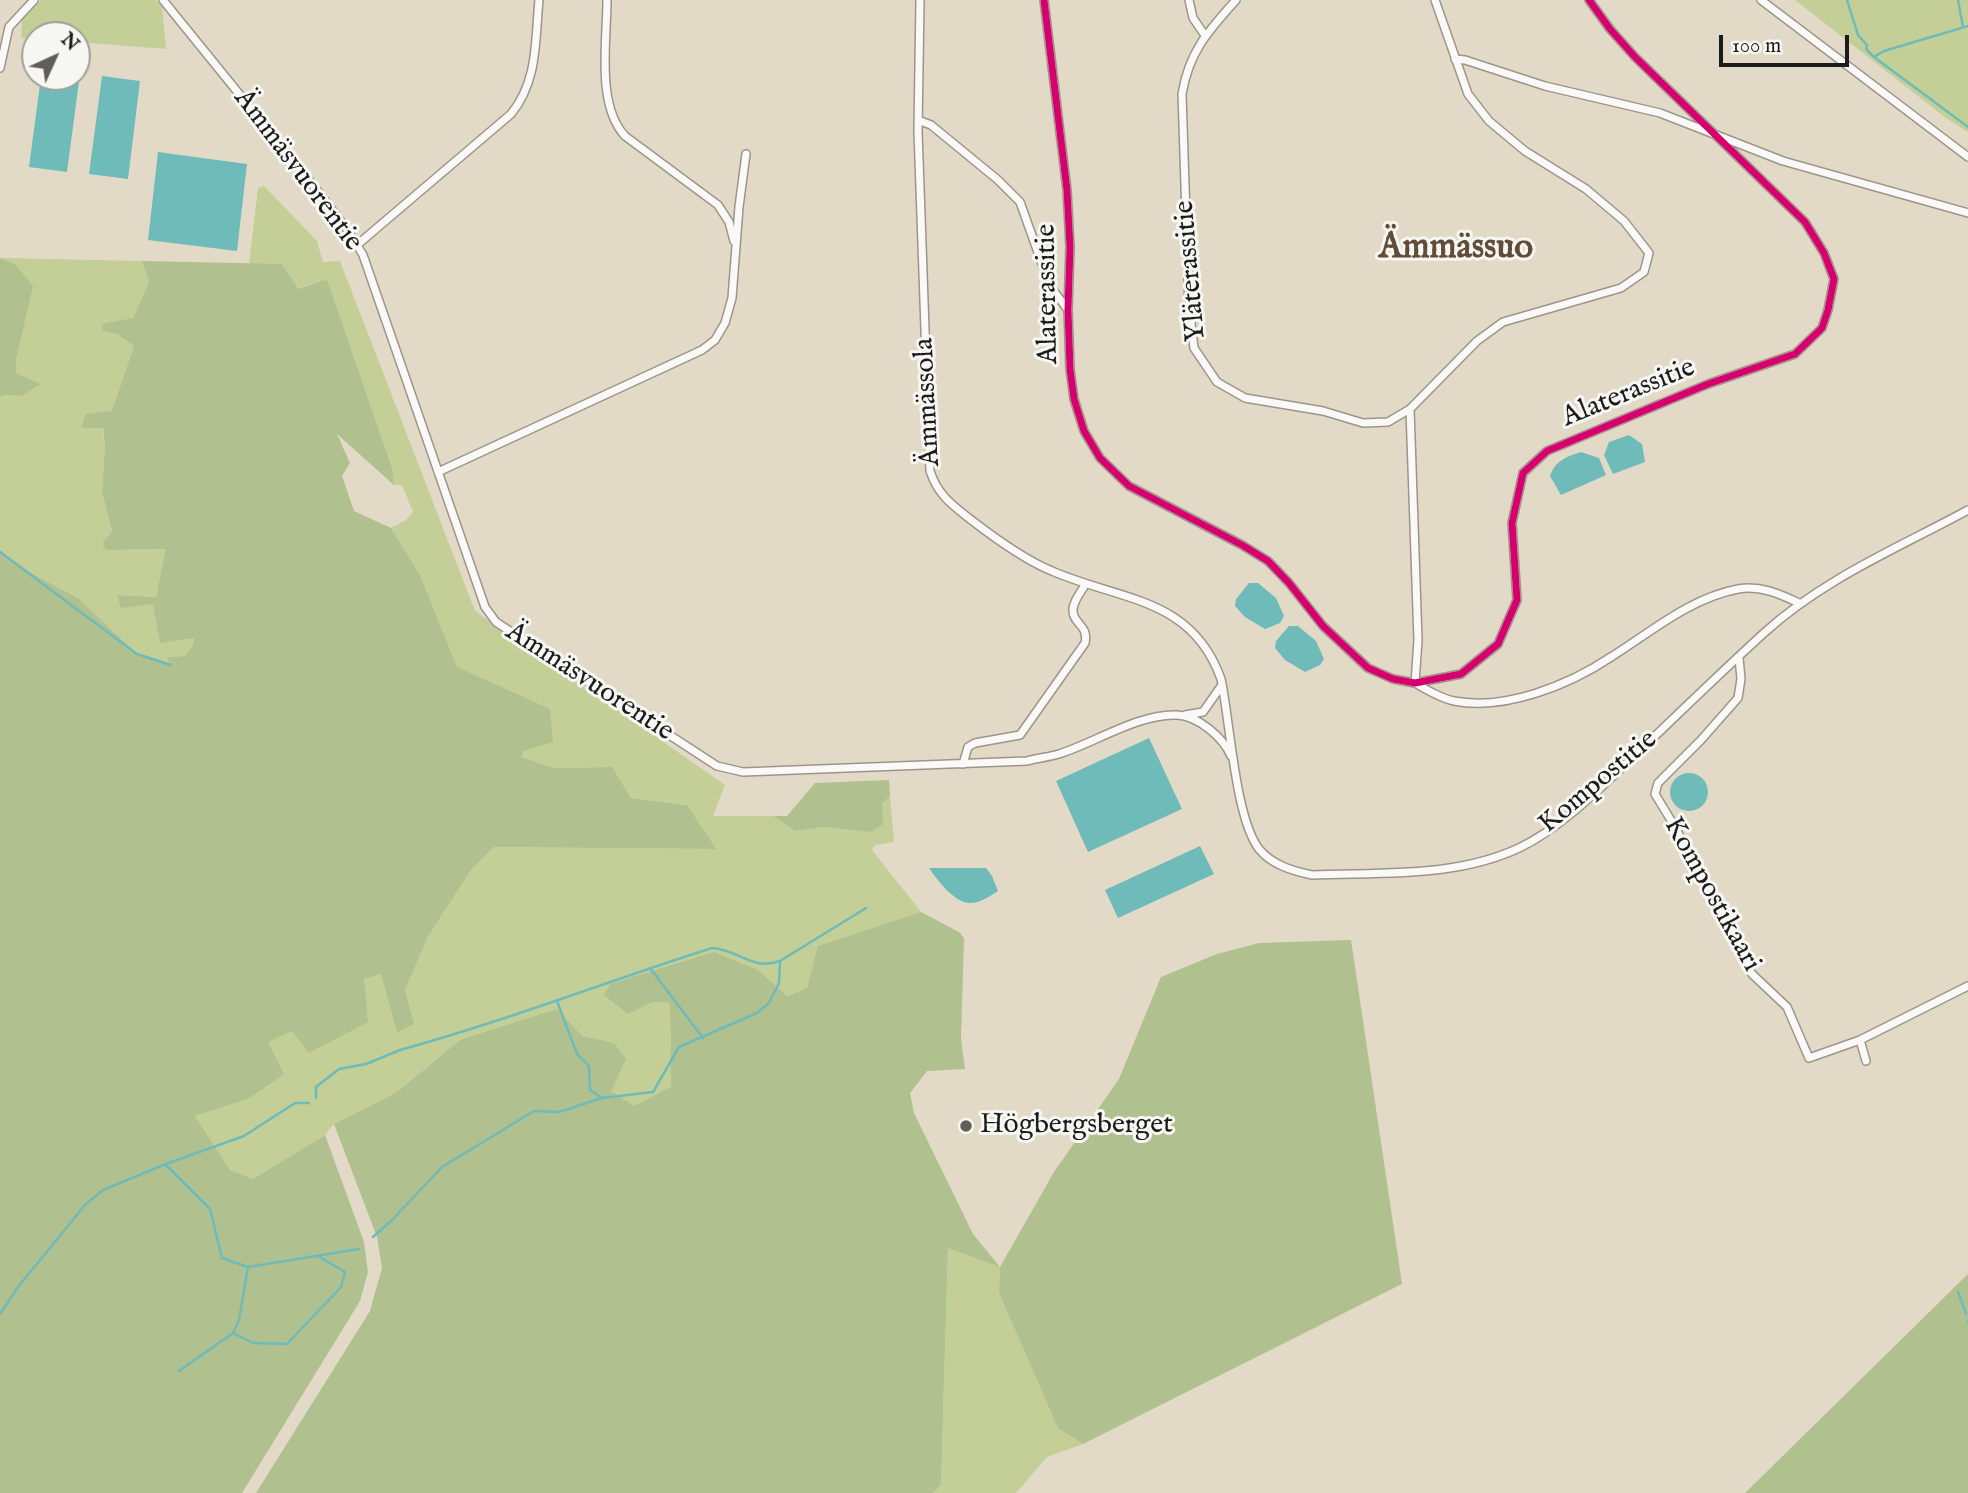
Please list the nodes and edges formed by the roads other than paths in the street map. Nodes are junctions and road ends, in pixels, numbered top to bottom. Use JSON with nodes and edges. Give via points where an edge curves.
{"nodes":[{"id":1,"x":34,"y":0,"type":"edge"},
{"id":2,"x":163,"y":0,"type":"edge"},
{"id":3,"x":539,"y":0,"type":"edge"},
{"id":4,"x":607,"y":0,"type":"edge"},
{"id":5,"x":920,"y":0,"type":"edge"},
{"id":6,"x":1044,"y":0,"type":"edge"},
{"id":7,"x":1189,"y":0,"type":"edge"},
{"id":8,"x":1236,"y":0,"type":"edge"},
{"id":9,"x":1435,"y":0,"type":"edge"},
{"id":10,"x":1589,"y":0,"type":"edge"},
{"id":11,"x":1761,"y":0,"type":"edge"},
{"id":12,"x":0,"y":26,"type":"edge"},
{"id":13,"x":9,"y":27,"type":"junction"},
{"id":14,"x":1204,"y":34,"type":"junction"},
{"id":15,"x":1455,"y":59,"type":"junction"},
{"id":16,"x":0,"y":68,"type":"edge"},
{"id":17,"x":918,"y":120,"type":"junction"},
{"id":18,"x":1709,"y":131,"type":"junction"},
{"id":19,"x":746,"y":154,"type":"dead end"},
{"id":20,"x":1968,"y":157,"type":"edge"},
{"id":21,"x":1968,"y":213,"type":"edge"},
{"id":22,"x":357,"y":246,"type":"junction"},
{"id":23,"x":736,"y":248,"type":"junction"},
{"id":24,"x":1068,"y":310,"type":"junction"},
{"id":25,"x":1410,"y":408,"type":"junction"},
{"id":26,"x":439,"y":472,"type":"junction"},
{"id":27,"x":1968,"y":510,"type":"edge"},
{"id":28,"x":1085,"y":585,"type":"junction"},
{"id":29,"x":1800,"y":603,"type":"junction"},
{"id":30,"x":1739,"y":658,"type":"junction"},
{"id":31,"x":1415,"y":683,"type":"junction"},
{"id":32,"x":1222,"y":685,"type":"junction"},
{"id":33,"x":1180,"y":715,"type":"junction"},
{"id":34,"x":962,"y":764,"type":"junction"},
{"id":35,"x":1235,"y":764,"type":"junction"},
{"id":36,"x":1968,"y":986,"type":"edge"},
{"id":37,"x":1860,"y":1041,"type":"junction"},
{"id":38,"x":1866,"y":1061,"type":"dead end"}],
"edges":[{"from":1,"to":13,"type":"street"},
{"from":2,"to":22,"type":"street","name":"Ämmäsvuorentie"},
{"from":3,"to":22,"type":"street","via":[[533,64],[519,105]]},
{"from":4,"to":23,"type":"street","via":[[607,95],[617,127],[718,205],[729,222]]},
{"from":5,"to":17,"type":"street","name":"Ämmässola"},
{"from":6,"to":24,"type":"street","name":"Alaterassitie","via":[[1066,176]]},
{"from":7,"to":14,"type":"street","via":[[1193,18]]},
{"from":8,"to":14,"type":"street","name":"Yläterassitie"},
{"from":9,"to":15,"type":"street","name":"Yläterassitie"},
{"from":10,"to":18,"type":"street","name":"Alaterassitie","via":[[1635,57]]},
{"from":11,"to":20,"type":"street"},
{"from":12,"to":13,"type":"street"},
{"from":13,"to":16,"type":"street"},
{"from":14,"to":25,"type":"street","name":"Yläterassitie","via":[[1186,71],[1182,94],[1194,348],[1217,383],[1245,398],[1363,423],[1388,422]]},
{"from":15,"to":18,"type":"street","via":[[1660,113]]},
{"from":15,"to":25,"type":"street","name":"Yläterassitie","via":[[1468,94],[1489,121],[1525,151],[1586,189],[1624,222],[1649,253],[1644,272],[1621,288],[1503,321]]},
{"from":17,"to":24,"type":"street","via":[[932,125],[1020,202],[1050,286]]},
{"from":17,"to":28,"type":"street","name":"Ämmässola","via":[[930,471],[936,489],[983,529],[1048,570]]},
{"from":18,"to":21,"type":"street","via":[[1796,165]]},
{"from":18,"to":31,"type":"street","name":"Alaterassitie","via":[[1805,222],[1824,253],[1834,279],[1822,328],[1795,354],[1708,384],[1547,451],[1523,473],[1512,523],[1517,600],[1498,644],[1461,674]]},
{"from":19,"to":23,"type":"street"},
{"from":22,"to":26,"type":"street","name":"Ämmäsvuorentie"},
{"from":23,"to":26,"type":"street","via":[[725,323],[702,351]]},
{"from":24,"to":31,"type":"street","name":"Alaterassitie","via":[[1074,399],[1084,431],[1100,458],[1129,486],[1268,561],[1323,626],[1368,668]]},
{"from":25,"to":31,"type":"street","via":[[1418,640]]},
{"from":26,"to":34,"type":"street","name":"Ämmäsvuorentie","via":[[485,607],[496,622],[717,766],[743,772]]},
{"from":27,"to":29,"type":"street","name":"Kompostitie"},
{"from":28,"to":32,"type":"street","name":"Ämmässola","via":[[1151,604],[1182,621],[1216,663]]},
{"from":28,"to":34,"type":"street","via":[[1072,609],[1085,631],[1085,643],[1020,735],[975,743],[968,747]]},
{"from":29,"to":30,"type":"street","name":"Kompostitie"},
{"from":29,"to":31,"type":"street","via":[[1764,589],[1739,589],[1675,614],[1580,676],[1514,698],[1454,701]]},
{"from":30,"to":35,"type":"street","name":"Kompostitie","via":[[1587,801],[1522,846],[1439,870],[1312,875],[1275,862],[1259,849],[1247,826]]},
{"from":30,"to":37,"type":"street","name":"Kompostikaari","via":[[1738,698],[1658,783],[1655,794],[1752,974],[1787,1007],[1809,1058]]},
{"from":32,"to":33,"type":"street","name":"Ämmäsvuorentie","via":[[1203,712]]},
{"from":32,"to":35,"type":"street","name":"Ämmässola"},
{"from":33,"to":34,"type":"street","name":"Ämmäsvuorentie","via":[[1150,719],[1057,755]]},
{"from":33,"to":35,"type":"street","via":[[1217,736]]},
{"from":36,"to":37,"type":"street","name":"Kompostikaari"},
{"from":37,"to":38,"type":"street"}]}
